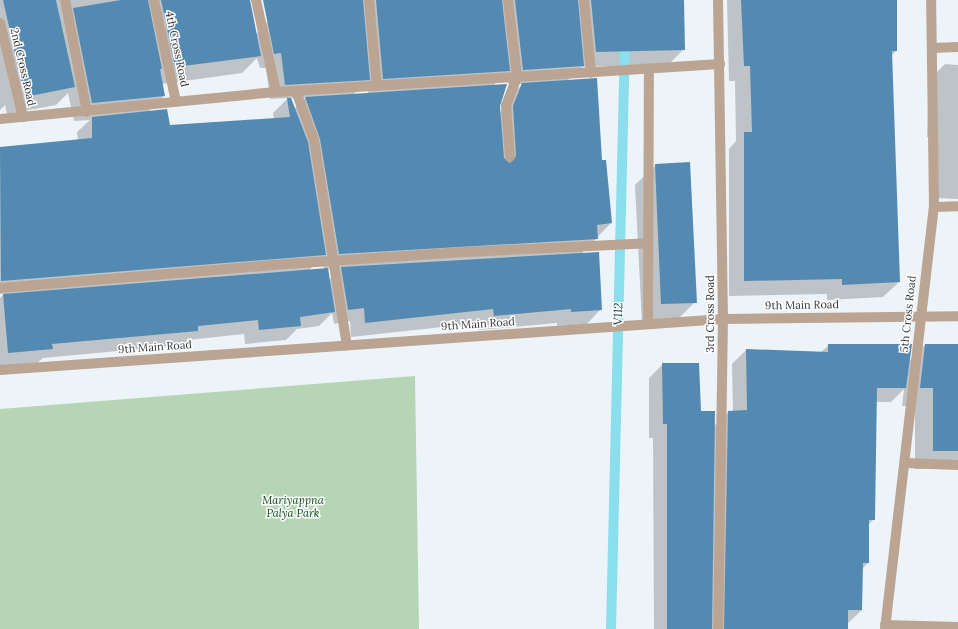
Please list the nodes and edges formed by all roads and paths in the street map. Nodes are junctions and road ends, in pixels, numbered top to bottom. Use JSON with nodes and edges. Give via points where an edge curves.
{"nodes":[{"id":1,"x":65,"y":0,"type":"edge"},
{"id":2,"x":154,"y":0,"type":"edge"},
{"id":3,"x":256,"y":0,"type":"edge"},
{"id":4,"x":369,"y":0,"type":"edge"},
{"id":5,"x":508,"y":0,"type":"edge"},
{"id":6,"x":584,"y":0,"type":"edge"},
{"id":7,"x":718,"y":0,"type":"edge"},
{"id":8,"x":931,"y":0,"type":"edge"},
{"id":9,"x":0,"y":23,"type":"edge"},
{"id":10,"x":958,"y":47,"type":"edge"},
{"id":11,"x":932,"y":48,"type":"junction"},
{"id":12,"x":720,"y":64,"type":"junction"},
{"id":13,"x":644,"y":69,"type":"junction"},
{"id":14,"x":591,"y":73,"type":"junction"},
{"id":15,"x":517,"y":77,"type":"junction"},
{"id":16,"x":377,"y":86,"type":"junction"},
{"id":17,"x":296,"y":91,"type":"junction"},
{"id":18,"x":276,"y":92,"type":"junction"},
{"id":19,"x":176,"y":102,"type":"junction"},
{"id":20,"x":87,"y":112,"type":"junction"},
{"id":21,"x":23,"y":118,"type":"junction"},
{"id":22,"x":0,"y":119,"type":"edge"},
{"id":23,"x":510,"y":157,"type":"dead end"},
{"id":24,"x":958,"y":206,"type":"edge"},
{"id":25,"x":934,"y":207,"type":"junction"},
{"id":26,"x":648,"y":243,"type":"junction"},
{"id":27,"x":333,"y":260,"type":"junction"},
{"id":28,"x":0,"y":288,"type":"edge"},
{"id":29,"x":919,"y":315,"type":"junction"},
{"id":30,"x":958,"y":316,"type":"edge"},
{"id":31,"x":723,"y":319,"type":"junction"},
{"id":32,"x":648,"y":324,"type":"junction"},
{"id":33,"x":347,"y":345,"type":"junction"},
{"id":34,"x":0,"y":370,"type":"edge"},
{"id":35,"x":905,"y":463,"type":"junction"},
{"id":36,"x":958,"y":465,"type":"edge"},
{"id":37,"x":885,"y":627,"type":"edge"},
{"id":38,"x":958,"y":627,"type":"edge"},
{"id":39,"x":718,"y":629,"type":"edge"}],
"edges":[{"from":1,"to":20,"type":"street"},
{"from":2,"to":19,"type":"street","name":"4th Cross Road"},
{"from":3,"to":18,"type":"street"},
{"from":4,"to":16,"type":"street"},
{"from":5,"to":15,"type":"street"},
{"from":6,"to":14,"type":"street"},
{"from":7,"to":12,"type":"street","name":"3rd Cross Road"},
{"from":8,"to":11,"type":"street","name":"5th Cross Road"},
{"from":9,"to":21,"type":"street","name":"2nd Cross Road"},
{"from":10,"to":11,"type":"street"},
{"from":11,"to":25,"type":"street","name":"5th Cross Road"},
{"from":12,"to":13,"type":"street"},
{"from":12,"to":31,"type":"street","name":"3rd Cross Road"},
{"from":13,"to":14,"type":"street"},
{"from":13,"to":26,"type":"street"},
{"from":14,"to":15,"type":"street"},
{"from":15,"to":16,"type":"street"},
{"from":15,"to":23,"type":"street","via":[[506,105]]},
{"from":16,"to":17,"type":"street"},
{"from":17,"to":18,"type":"street"},
{"from":17,"to":27,"type":"street","via":[[314,140]]},
{"from":18,"to":19,"type":"street"},
{"from":19,"to":20,"type":"street"},
{"from":20,"to":21,"type":"street"},
{"from":21,"to":22,"type":"street"},
{"from":24,"to":25,"type":"street"},
{"from":25,"to":29,"type":"street","name":"5th Cross Road"},
{"from":26,"to":27,"type":"street"},
{"from":26,"to":32,"type":"street"},
{"from":27,"to":28,"type":"street"},
{"from":27,"to":33,"type":"street"},
{"from":29,"to":30,"type":"street","name":"9th Main Road"},
{"from":29,"to":31,"type":"street","name":"9th Main Road"},
{"from":29,"to":35,"type":"street","name":"5th Cross Road"},
{"from":31,"to":32,"type":"street","name":"9th Main Road"},
{"from":31,"to":39,"type":"street","name":"3rd Cross Road"},
{"from":32,"to":33,"type":"street","name":"9th Main Road"},
{"from":33,"to":34,"type":"street","name":"9th Main Road"},
{"from":35,"to":36,"type":"street"},
{"from":35,"to":37,"type":"street","name":"5th Cross Road"},
{"from":37,"to":38,"type":"street"}]}
